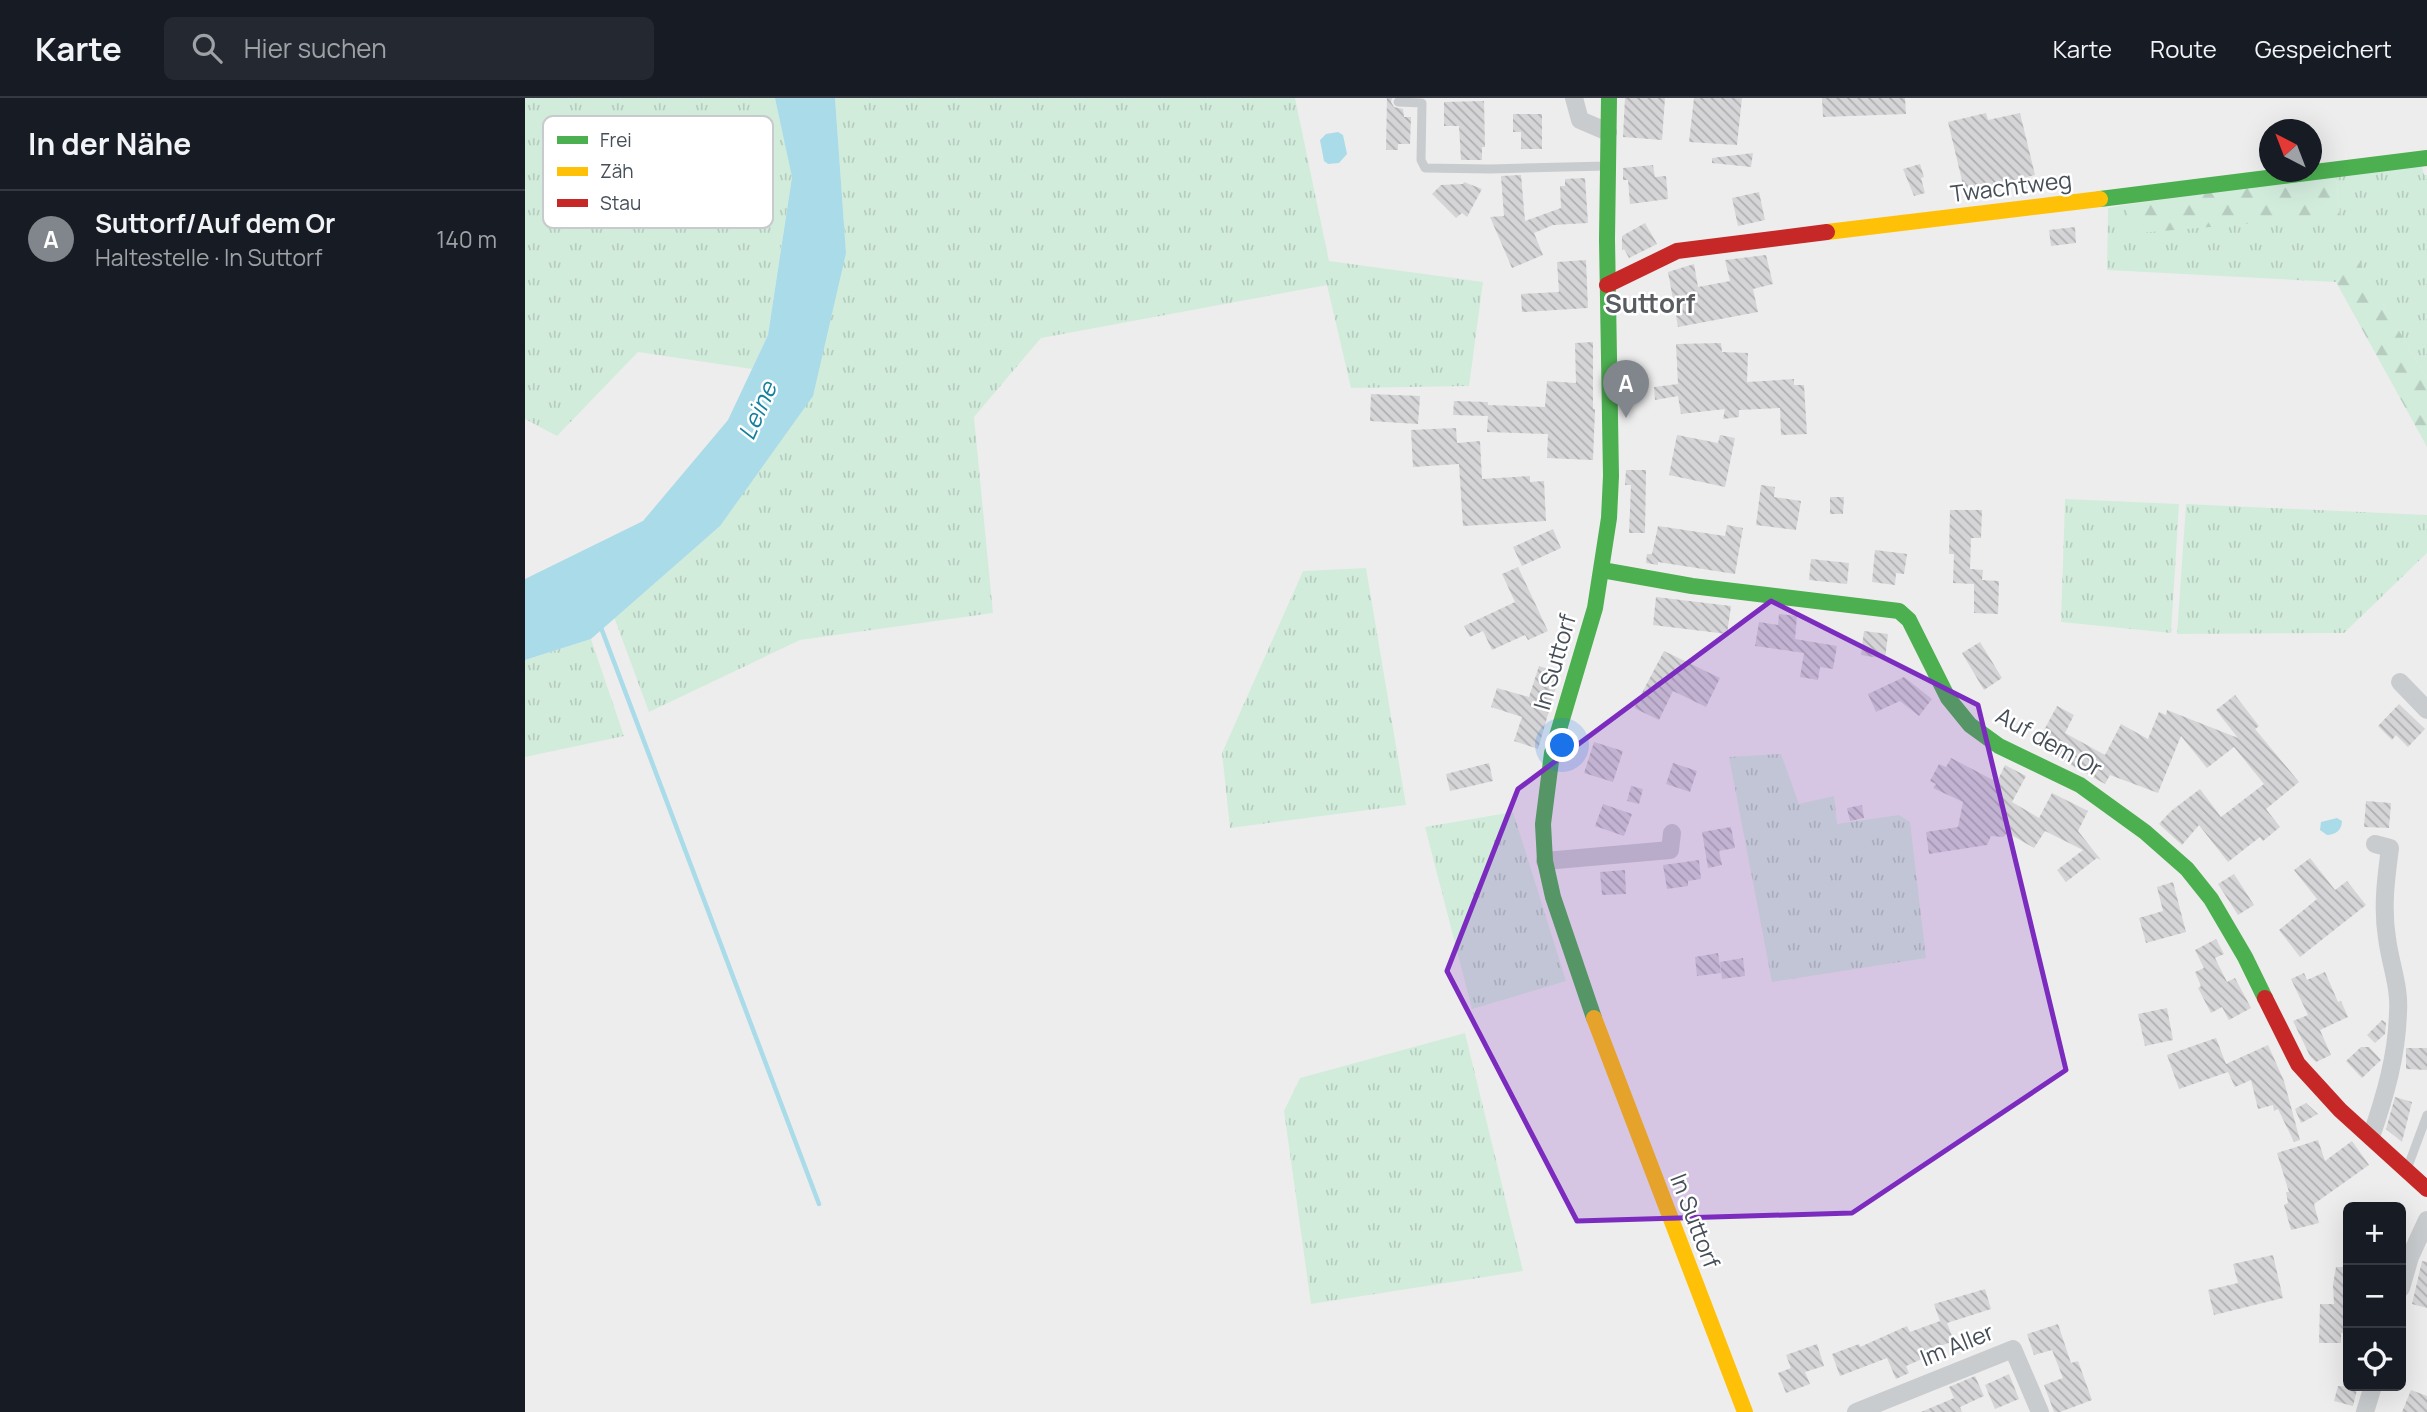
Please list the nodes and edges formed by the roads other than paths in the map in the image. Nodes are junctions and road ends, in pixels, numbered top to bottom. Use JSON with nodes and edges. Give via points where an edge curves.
{"nodes":[{"id":1,"x":1574,"y":98,"type":"edge"},
{"id":2,"x":1609,"y":98,"type":"edge"},
{"id":3,"x":1398,"y":102,"type":"dead end"},
{"id":4,"x":1608,"y":132,"type":"junction"},
{"id":5,"x":2427,"y":158,"type":"edge"},
{"id":6,"x":1607,"y":166,"type":"junction"},
{"id":7,"x":1607,"y":285,"type":"junction"},
{"id":8,"x":1602,"y":570,"type":"junction"},
{"id":9,"x":2400,"y":682,"type":"dead end"},
{"id":10,"x":2427,"y":710,"type":"edge"},
{"id":11,"x":1672,"y":833,"type":"dead end"},
{"id":12,"x":2375,"y":844,"type":"dead end"},
{"id":13,"x":1545,"y":861,"type":"junction"},
{"id":14,"x":2427,"y":1115,"type":"edge"},
{"id":15,"x":2371,"y":1137,"type":"junction"},
{"id":16,"x":2406,"y":1171,"type":"junction"},
{"id":17,"x":2427,"y":1189,"type":"edge"},
{"id":18,"x":2427,"y":1220,"type":"edge"},
{"id":19,"x":2406,"y":1271,"type":"edge"},
{"id":20,"x":2371,"y":1391,"type":"edge"},
{"id":21,"x":1745,"y":1412,"type":"edge"},
{"id":22,"x":1856,"y":1412,"type":"edge"},
{"id":23,"x":2040,"y":1412,"type":"edge"},
{"id":24,"x":2365,"y":1412,"type":"edge"}],
"edges":[{"from":1,"to":4,"type":"street","via":[[1580,120]]},
{"from":2,"to":4,"type":"street","name":"In Suttorf"},
{"from":3,"to":6,"type":"lane","via":[[1422,103],[1421,160],[1425,168]]},
{"from":4,"to":6,"type":"street","name":"In Suttorf"},
{"from":5,"to":7,"type":"street","name":"Twachtweg","via":[[1677,251]]},
{"from":6,"to":7,"type":"street","name":"In Suttorf"},
{"from":7,"to":8,"type":"street","name":"In Suttorf","via":[[1611,476]]},
{"from":8,"to":13,"type":"street","name":"In Suttorf","via":[[1552,753],[1543,824]]},
{"from":8,"to":15,"type":"street","name":"Auf dem Or","via":[[1905,615],[1948,698],[1971,725],[1999,746],[2080,785],[2187,869],[2211,899],[2245,957],[2298,1064]]},
{"from":9,"to":10,"type":"street"},
{"from":11,"to":13,"type":"street","via":[[1670,850]]},
{"from":12,"to":15,"type":"street","via":[[2390,848],[2385,916],[2399,1011],[2387,1090]]},
{"from":13,"to":21,"type":"street","name":"In Suttorf","via":[[1582,986]]},
{"from":14,"to":16,"type":"lane"},
{"from":15,"to":16,"type":"street","name":"Auf dem Or"},
{"from":16,"to":17,"type":"street","name":"Auf dem Or"},
{"from":18,"to":19,"type":"street"},
{"from":20,"to":24,"type":"street"},
{"from":22,"to":23,"type":"street","name":"Im Aller","via":[[2013,1349]]}]}
